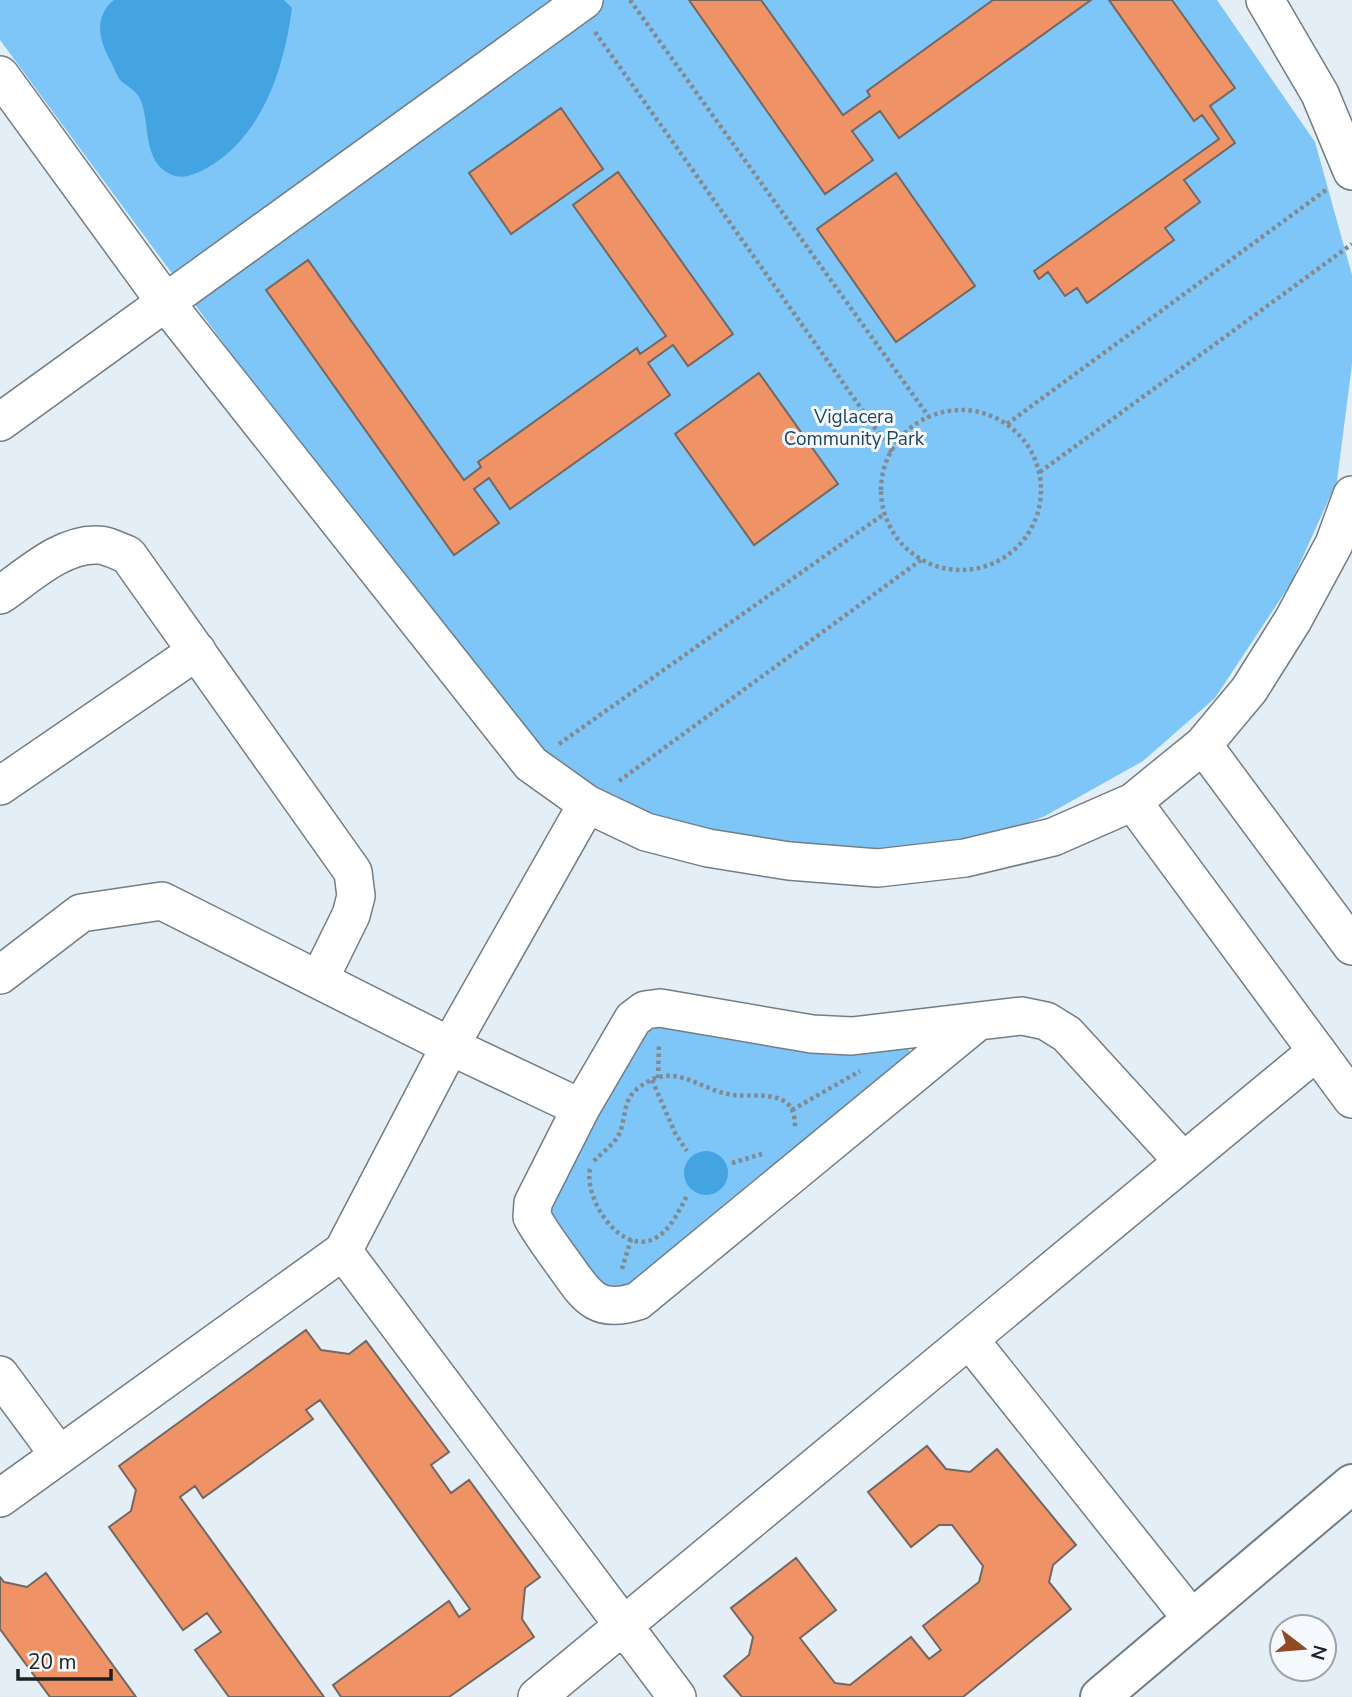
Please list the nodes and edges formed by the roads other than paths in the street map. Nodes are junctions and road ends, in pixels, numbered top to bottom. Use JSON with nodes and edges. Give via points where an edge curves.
{"nodes":[{"id":1,"x":1265,"y":0,"type":"edge"},
{"id":2,"x":580,"y":3,"type":"edge"},
{"id":3,"x":0,"y":75,"type":"edge"},
{"id":4,"x":1341,"y":179,"type":"edge"},
{"id":5,"x":166,"y":303,"type":"junction"},
{"id":6,"x":0,"y":422,"type":"edge"},
{"id":7,"x":1352,"y":495,"type":"edge"},
{"id":8,"x":0,"y":595,"type":"edge"},
{"id":9,"x":197,"y":651,"type":"junction"},
{"id":10,"x":1203,"y":745,"type":"junction"},
{"id":11,"x":0,"y":786,"type":"edge"},
{"id":12,"x":1133,"y":802,"type":"junction"},
{"id":13,"x":587,"y":804,"type":"junction"},
{"id":14,"x":1352,"y":946,"type":"edge"},
{"id":15,"x":0,"y":975,"type":"edge"},
{"id":16,"x":319,"y":980,"type":"junction"},
{"id":17,"x":977,"y":1022,"type":"junction"},
{"id":18,"x":450,"y":1046,"type":"junction"},
{"id":19,"x":1317,"y":1051,"type":"junction"},
{"id":20,"x":1352,"y":1099,"type":"edge"},
{"id":21,"x":581,"y":1108,"type":"junction"},
{"id":22,"x":1183,"y":1161,"type":"junction"},
{"id":23,"x":343,"y":1251,"type":"junction"},
{"id":24,"x":969,"y":1339,"type":"junction"},
{"id":25,"x":0,"y":1375,"type":"edge"},
{"id":26,"x":59,"y":1455,"type":"junction"},
{"id":27,"x":1352,"y":1484,"type":"edge"},
{"id":28,"x":0,"y":1498,"type":"edge"},
{"id":29,"x":1192,"y":1619,"type":"junction"},
{"id":30,"x":624,"y":1625,"type":"junction"},
{"id":31,"x":537,"y":1697,"type":"edge"},
{"id":32,"x":677,"y":1697,"type":"edge"},
{"id":33,"x":1100,"y":1697,"type":"edge"}],
"edges":[{"from":1,"to":4,"type":"street","via":[[1320,94]]},
{"from":2,"to":5,"type":"street"},
{"from":3,"to":5,"type":"street"},
{"from":5,"to":6,"type":"street"},
{"from":5,"to":13,"type":"street","via":[[531,764]]},
{"from":7,"to":10,"type":"street","via":[[1334,544],[1293,620],[1249,690]]},
{"from":8,"to":9,"type":"street","via":[[76,546],[100,545],[128,555]]},
{"from":9,"to":11,"type":"street"},
{"from":9,"to":16,"type":"street","via":[[353,872],[356,896],[351,915]]},
{"from":10,"to":12,"type":"street"},
{"from":10,"to":14,"type":"street"},
{"from":12,"to":13,"type":"street","via":[[1053,837],[965,858],[878,868],[708,848],[646,832]]},
{"from":12,"to":19,"type":"street"},
{"from":13,"to":18,"type":"street"},
{"from":15,"to":16,"type":"street","via":[[81,913],[162,901]]},
{"from":16,"to":18,"type":"street"},
{"from":17,"to":21,"type":"street","via":[[852,1036],[812,1034],[660,1008],[645,1010],[633,1019]]},
{"from":17,"to":21,"type":"street","via":[[638,1301],[621,1307],[586,1296],[532,1217],[533,1203]]},
{"from":17,"to":22,"type":"street","via":[[1022,1016],[1046,1021],[1067,1034]]},
{"from":18,"to":21,"type":"street"},
{"from":18,"to":23,"type":"street"},
{"from":19,"to":20,"type":"street"},
{"from":19,"to":22,"type":"street"},
{"from":22,"to":24,"type":"street"},
{"from":23,"to":26,"type":"street"},
{"from":23,"to":30,"type":"street"},
{"from":24,"to":29,"type":"street"},
{"from":24,"to":30,"type":"street"},
{"from":25,"to":26,"type":"street"},
{"from":26,"to":28,"type":"street"},
{"from":27,"to":29,"type":"street"},
{"from":29,"to":33,"type":"street"},
{"from":30,"to":31,"type":"street"},
{"from":30,"to":32,"type":"street"}]}
